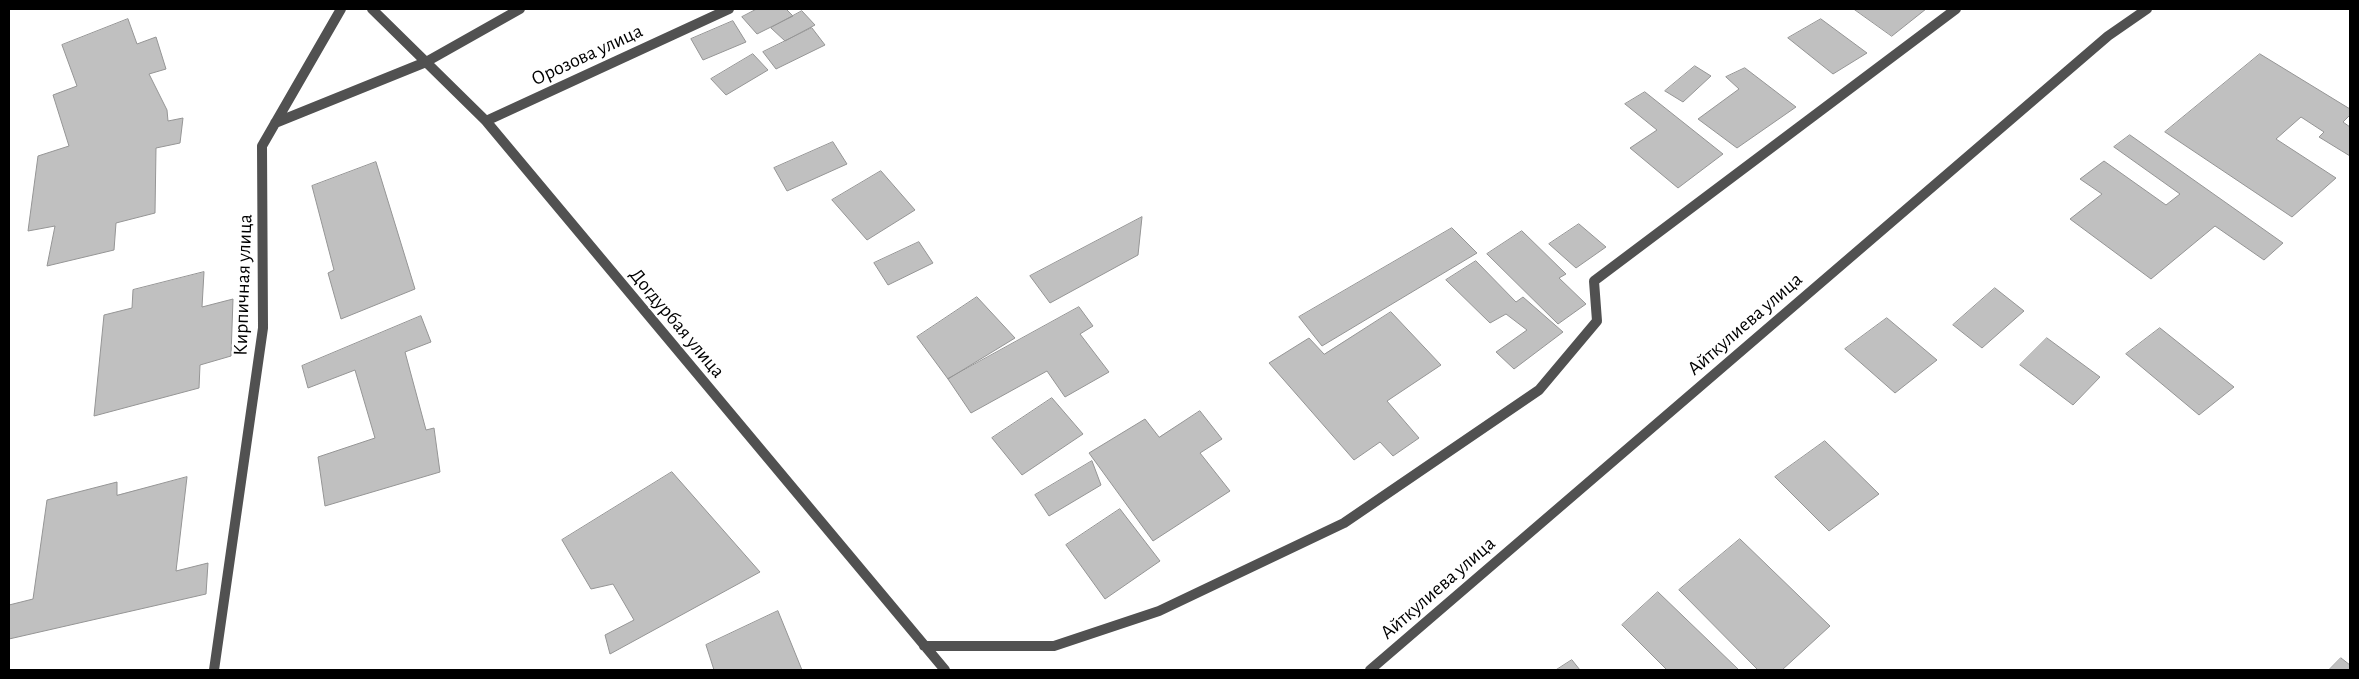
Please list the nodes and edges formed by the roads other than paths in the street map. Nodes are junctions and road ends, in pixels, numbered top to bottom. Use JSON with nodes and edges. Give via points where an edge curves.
{"nodes":[{"id":1,"x":341,"y":9,"type":"edge"},
{"id":2,"x":372,"y":9,"type":"edge"},
{"id":3,"x":520,"y":9,"type":"edge"},
{"id":4,"x":730,"y":9,"type":"edge"},
{"id":5,"x":1956,"y":9,"type":"edge"},
{"id":6,"x":2147,"y":9,"type":"edge"},
{"id":7,"x":426,"y":62,"type":"junction"},
{"id":8,"x":486,"y":121,"type":"junction"},
{"id":9,"x":276,"y":123,"type":"junction"},
{"id":10,"x":924,"y":646,"type":"junction"},
{"id":11,"x":214,"y":670,"type":"edge"},
{"id":12,"x":945,"y":670,"type":"edge"},
{"id":13,"x":1370,"y":670,"type":"edge"}],
"edges":[{"from":1,"to":9,"type":"street","name":"Кирпичная улица"},
{"from":2,"to":7,"type":"street","name":"Догдурбая улица"},
{"from":3,"to":7,"type":"street"},
{"from":4,"to":8,"type":"street","name":"Орозова улица"},
{"from":5,"to":10,"type":"street","via":[[1594,281],[1597,321],[1539,390],[1344,523],[1159,611],[1054,646]]},
{"from":6,"to":13,"type":"street","name":"Айткулиева улица","via":[[2108,36]]},
{"from":7,"to":8,"type":"street","name":"Догдурбая улица"},
{"from":7,"to":9,"type":"street"},
{"from":8,"to":10,"type":"street","name":"Догдурбая улица"},
{"from":9,"to":11,"type":"street","name":"Кирпичная улица","via":[[262,146],[263,328]]},
{"from":10,"to":12,"type":"street","name":"Догдурбая улица"}]}
